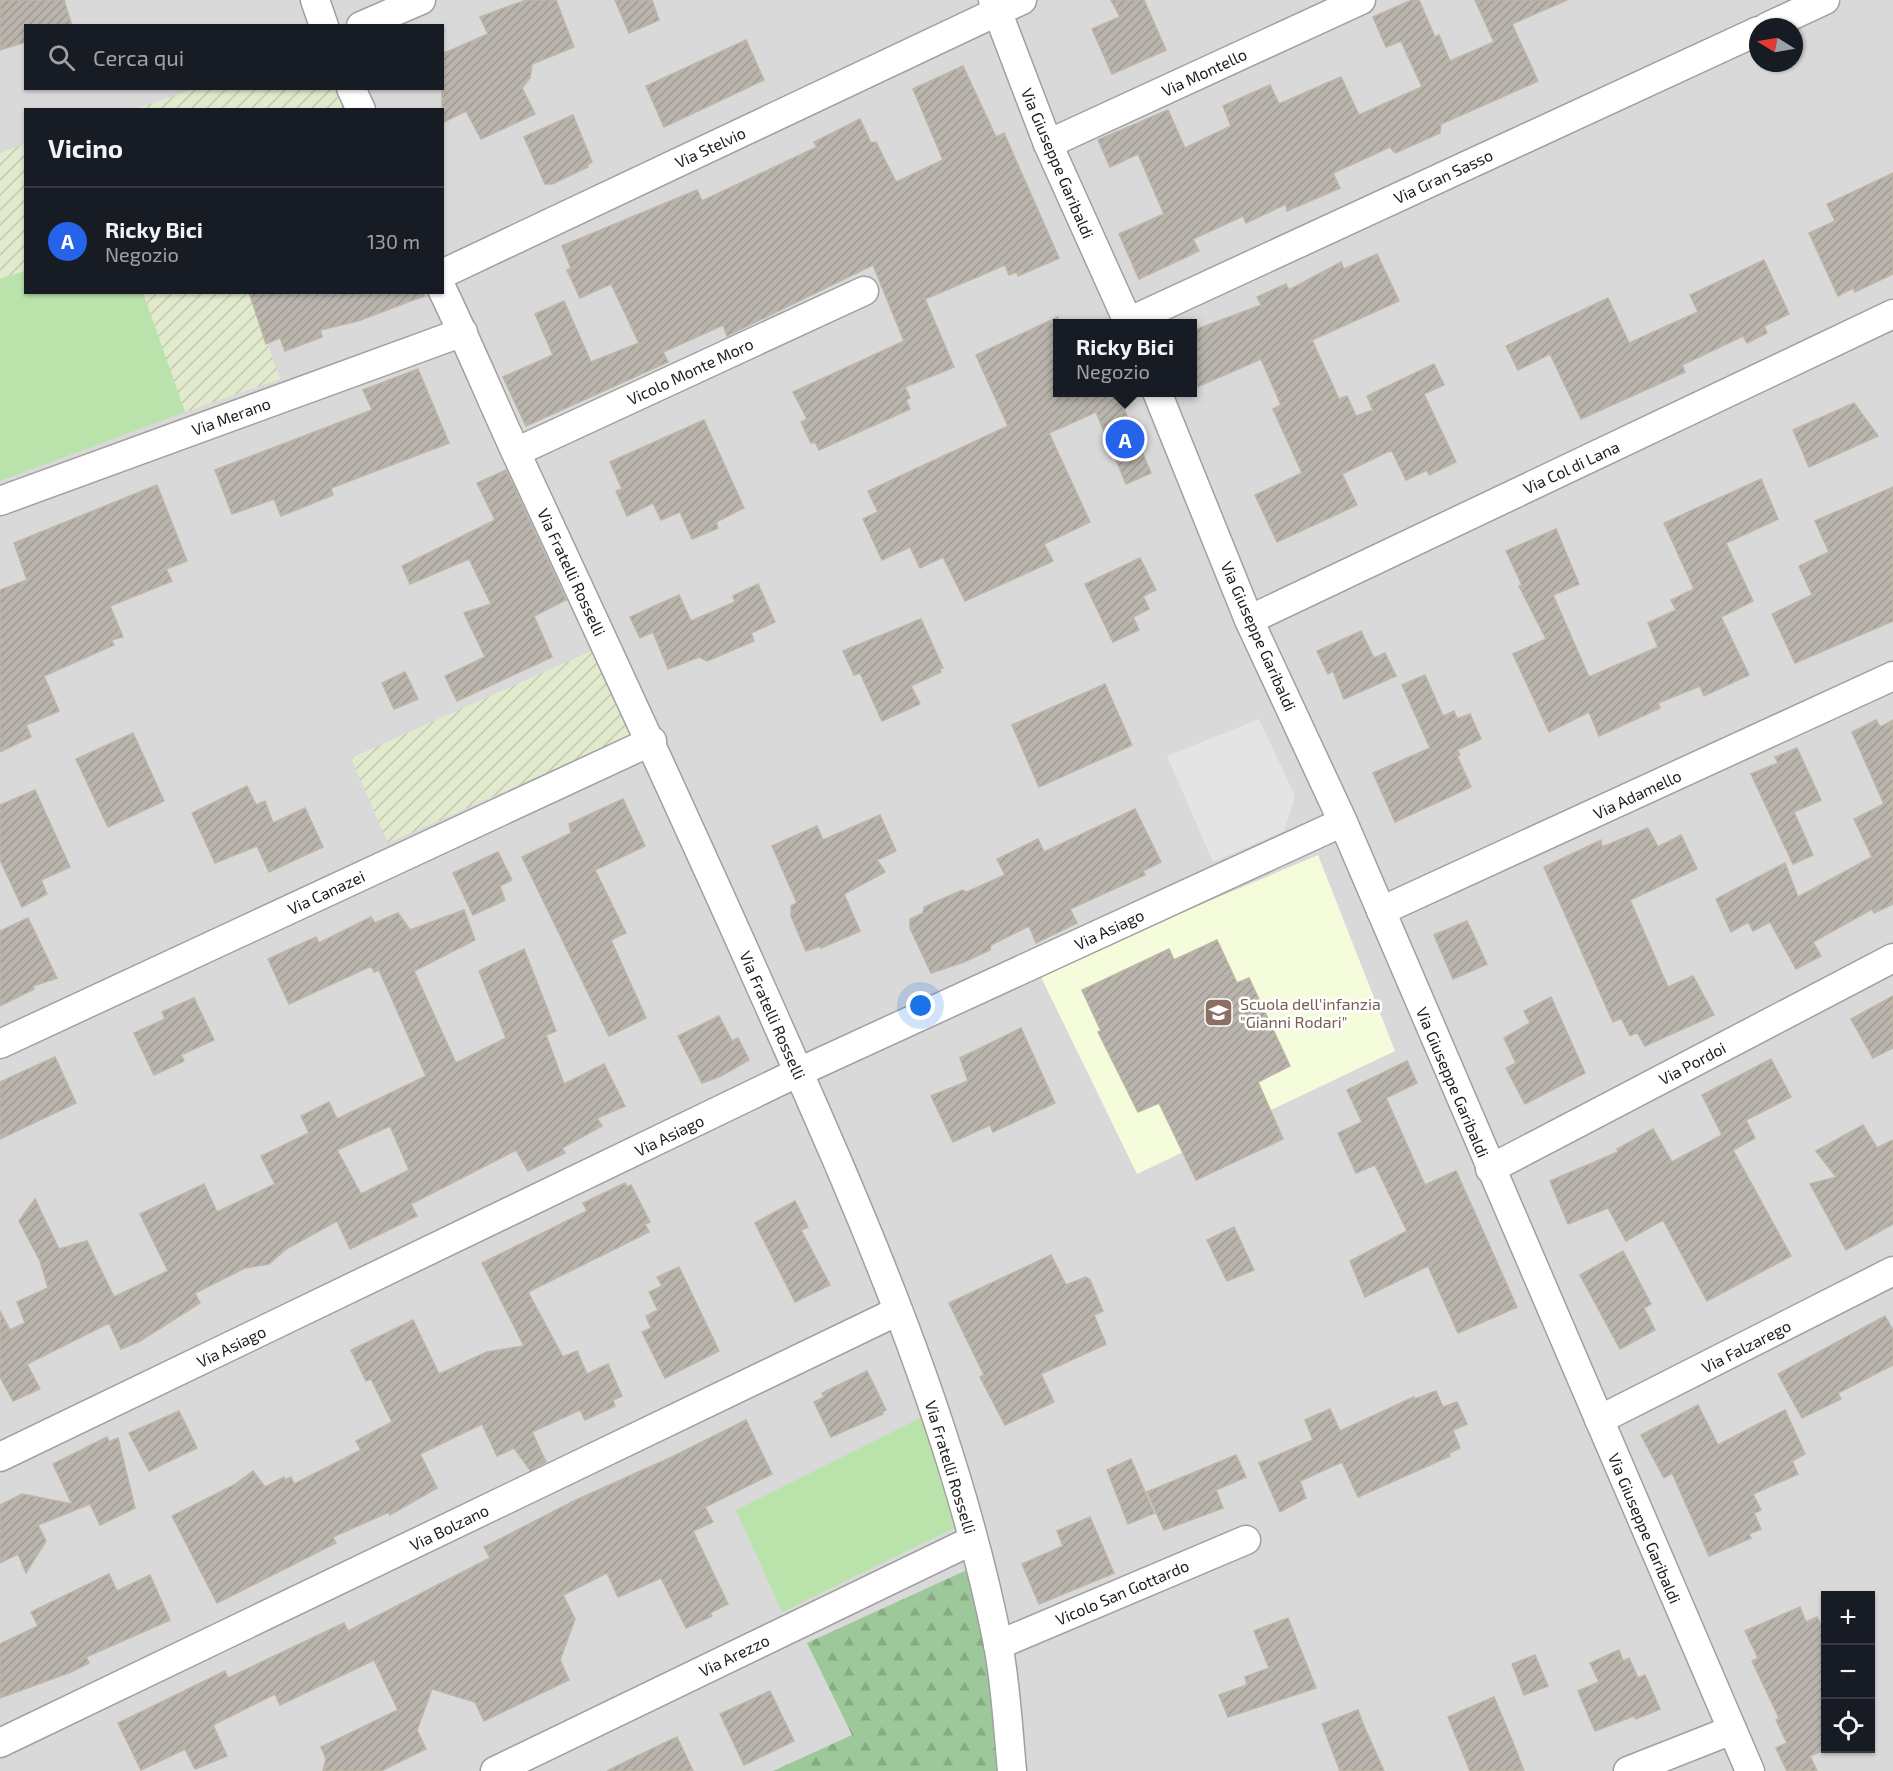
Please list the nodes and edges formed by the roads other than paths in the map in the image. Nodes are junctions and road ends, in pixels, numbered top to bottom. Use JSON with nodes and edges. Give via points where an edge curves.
{"nodes":[{"id":1,"x":315,"y":0,"type":"edge"},
{"id":2,"x":422,"y":0,"type":"edge"},
{"id":3,"x":1361,"y":0,"type":"edge"},
{"id":4,"x":1825,"y":0,"type":"edge"},
{"id":5,"x":997,"y":8,"type":"edge"},
{"id":6,"x":1786,"y":18,"type":"edge"},
{"id":7,"x":323,"y":24,"type":"edge"},
{"id":8,"x":366,"y":24,"type":"edge"},
{"id":9,"x":1749,"y":35,"type":"edge"},
{"id":10,"x":352,"y":90,"type":"edge"},
{"id":11,"x":360,"y":108,"type":"edge"},
{"id":12,"x":1048,"y":144,"type":"junction"},
{"id":13,"x":444,"y":273,"type":"edge"},
{"id":14,"x":864,"y":291,"type":"dead end"},
{"id":15,"x":444,"y":293,"type":"edge"},
{"id":16,"x":1893,"y":314,"type":"edge"},
{"id":17,"x":1126,"y":319,"type":"edge"},
{"id":18,"x":1137,"y":319,"type":"edge"},
{"id":19,"x":463,"y":332,"type":"junction"},
{"id":20,"x":1159,"y":397,"type":"edge"},
{"id":21,"x":516,"y":452,"type":"junction"},
{"id":22,"x":0,"y":501,"type":"edge"},
{"id":23,"x":1250,"y":620,"type":"junction"},
{"id":24,"x":1893,"y":676,"type":"edge"},
{"id":25,"x":652,"y":741,"type":"junction"},
{"id":26,"x":1342,"y":822,"type":"junction"},
{"id":27,"x":1381,"y":911,"type":"junction"},
{"id":28,"x":1893,"y":958,"type":"edge"},
{"id":29,"x":0,"y":1044,"type":"edge"},
{"id":30,"x":799,"y":1072,"type":"junction"},
{"id":31,"x":1490,"y":1169,"type":"junction"},
{"id":32,"x":1893,"y":1271,"type":"edge"},
{"id":33,"x":898,"y":1311,"type":"junction"},
{"id":34,"x":1599,"y":1420,"type":"junction"},
{"id":35,"x":0,"y":1457,"type":"edge"},
{"id":36,"x":973,"y":1540,"type":"junction"},
{"id":37,"x":1246,"y":1540,"type":"dead end"},
{"id":38,"x":998,"y":1645,"type":"junction"},
{"id":39,"x":1732,"y":1730,"type":"junction"},
{"id":40,"x":0,"y":1743,"type":"edge"},
{"id":41,"x":495,"y":1771,"type":"edge"},
{"id":42,"x":1012,"y":1771,"type":"edge"},
{"id":43,"x":1628,"y":1771,"type":"edge"},
{"id":44,"x":1750,"y":1771,"type":"edge"}],
"edges":[{"from":1,"to":7,"type":"street"},
{"from":2,"to":8,"type":"street"},
{"from":3,"to":12,"type":"street","name":"Via Montello"},
{"from":4,"to":6,"type":"street"},
{"from":5,"to":12,"type":"street","name":"Via Giuseppe Garibaldi"},
{"from":5,"to":13,"type":"street","name":"Via Stelvio"},
{"from":9,"to":18,"type":"street","name":"Via Gran Sasso"},
{"from":10,"to":11,"type":"street"},
{"from":12,"to":17,"type":"street","name":"Via Giuseppe Garibaldi"},
{"from":14,"to":21,"type":"street","name":"Vicolo Monte Moro"},
{"from":15,"to":19,"type":"street","name":"Via Fratelli Rosselli"},
{"from":16,"to":23,"type":"street","name":"Via Col di Lana"},
{"from":19,"to":21,"type":"street","name":"Via Fratelli Rosselli"},
{"from":19,"to":22,"type":"street","name":"Via Merano"},
{"from":20,"to":23,"type":"street","name":"Via Giuseppe Garibaldi"},
{"from":21,"to":25,"type":"street","name":"Via Fratelli Rosselli"},
{"from":23,"to":26,"type":"street","name":"Via Giuseppe Garibaldi"},
{"from":24,"to":27,"type":"street","name":"Via Adamello"},
{"from":25,"to":29,"type":"street","name":"Via Canazei"},
{"from":25,"to":30,"type":"street","name":"Via Fratelli Rosselli"},
{"from":26,"to":27,"type":"street","name":"Via Giuseppe Garibaldi"},
{"from":26,"to":30,"type":"street","name":"Via Asiago"},
{"from":27,"to":31,"type":"street","name":"Via Giuseppe Garibaldi"},
{"from":28,"to":31,"type":"street","name":"Via Pordoi"},
{"from":30,"to":33,"type":"street","name":"Via Fratelli Rosselli"},
{"from":30,"to":35,"type":"street","name":"Via Asiago"},
{"from":31,"to":34,"type":"street","name":"Via Giuseppe Garibaldi"},
{"from":32,"to":34,"type":"street","name":"Via Falzarego"},
{"from":33,"to":36,"type":"street","name":"Via Fratelli Rosselli","via":[[944,1431]]},
{"from":33,"to":40,"type":"street","name":"Via Bolzano"},
{"from":34,"to":39,"type":"street","name":"Via Giuseppe Garibaldi"},
{"from":36,"to":38,"type":"street","name":"Via Fratelli Rosselli"},
{"from":36,"to":41,"type":"street","name":"Via Arezzo"},
{"from":37,"to":38,"type":"street","name":"Vicolo San Gottardo"},
{"from":38,"to":42,"type":"street","name":"Via Fratelli Rosselli"},
{"from":39,"to":43,"type":"street"},
{"from":39,"to":44,"type":"street","name":"Via Giuseppe Garibaldi"}]}
